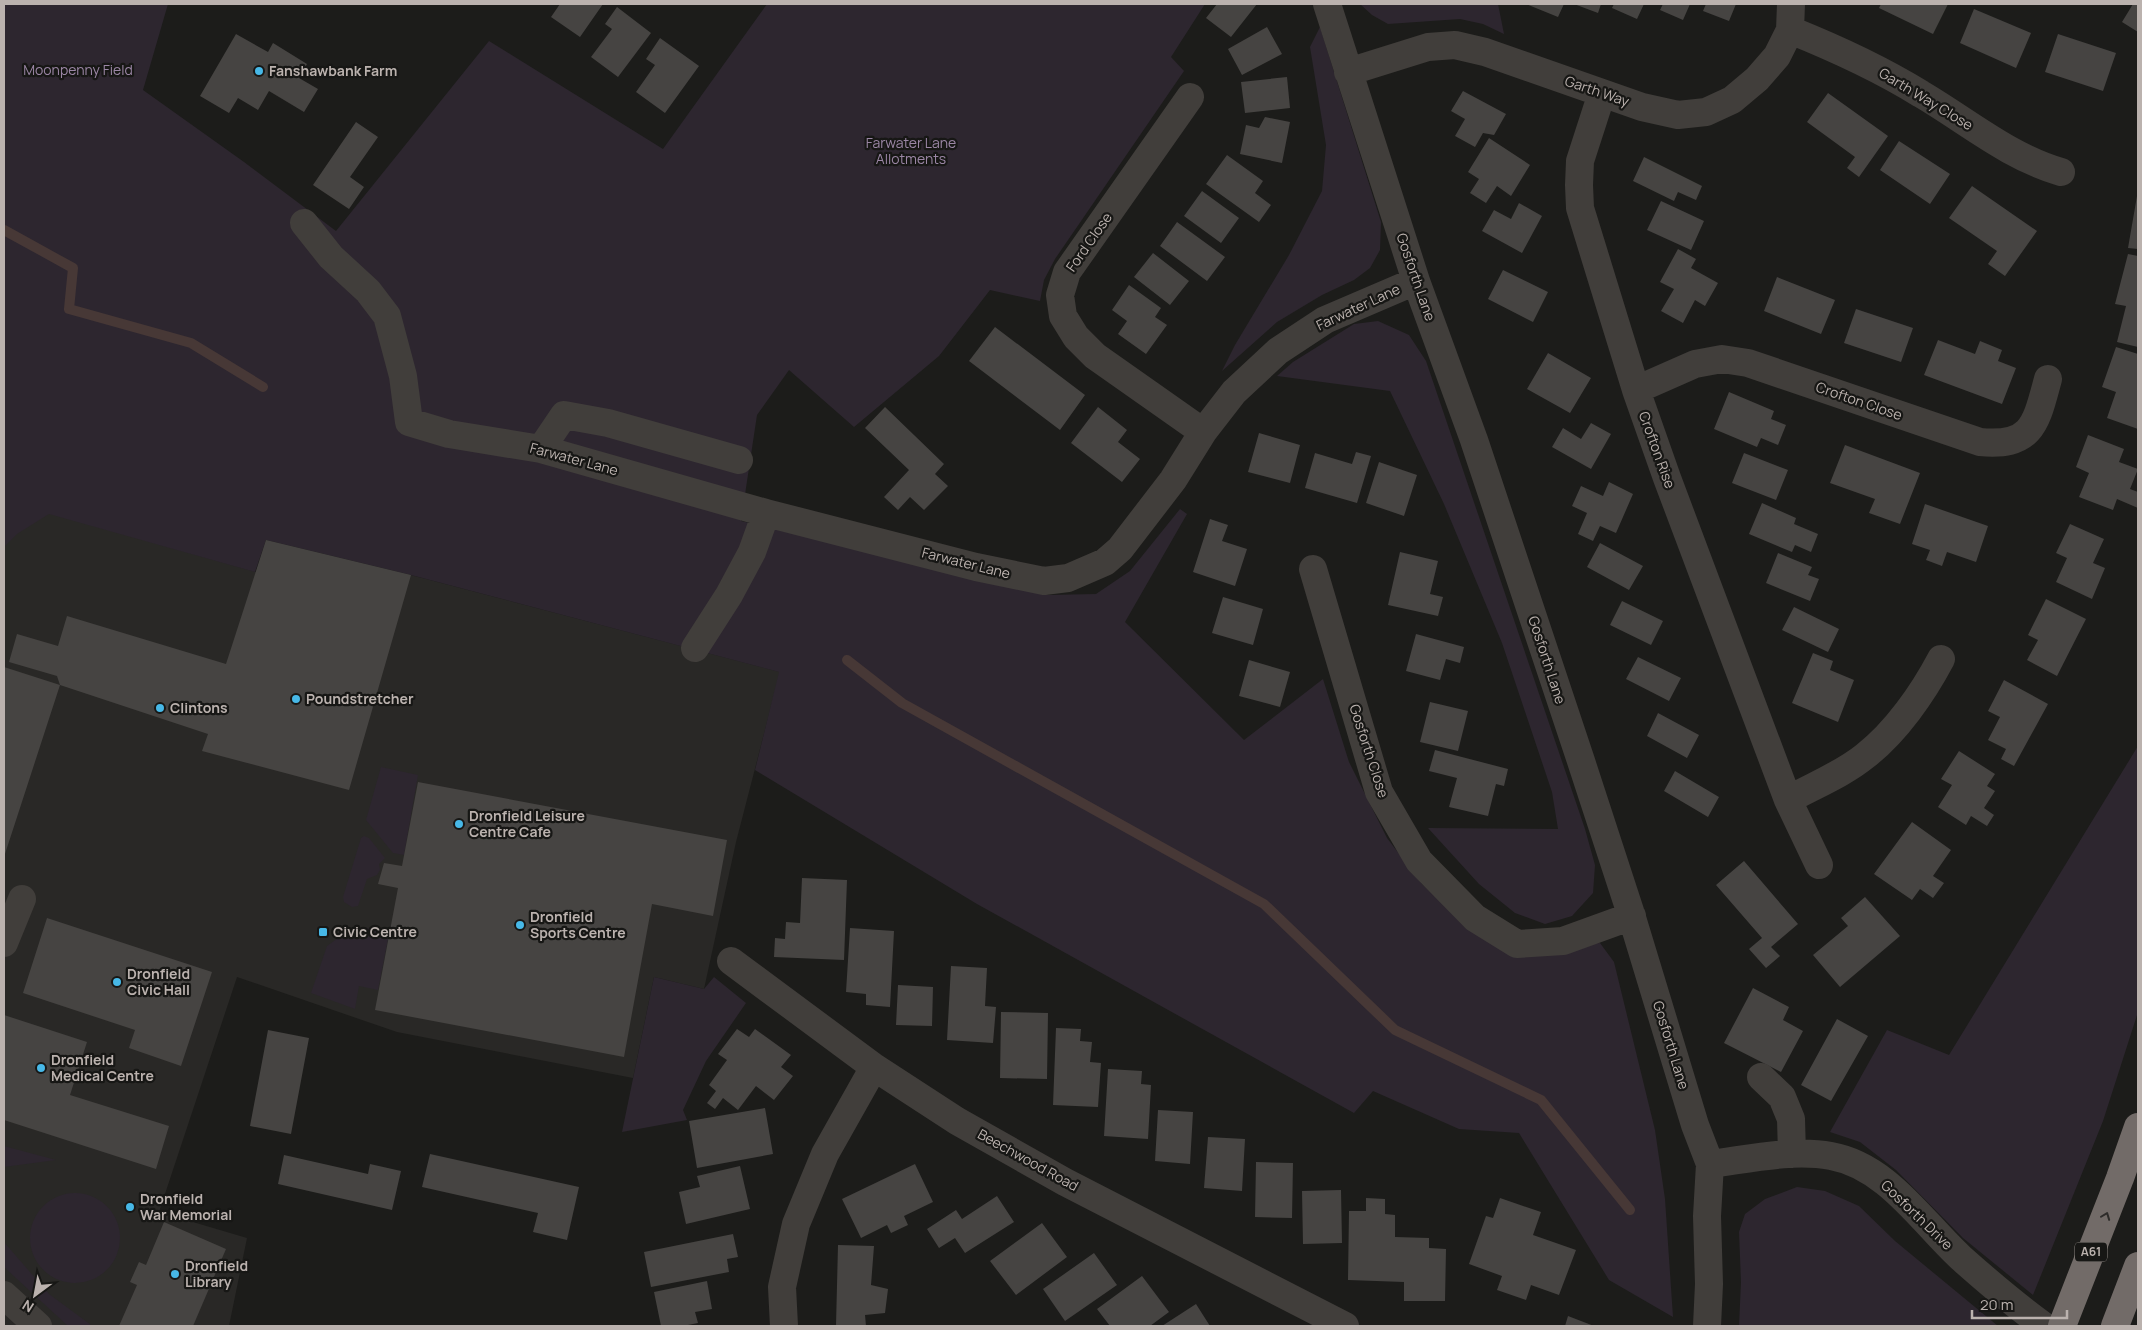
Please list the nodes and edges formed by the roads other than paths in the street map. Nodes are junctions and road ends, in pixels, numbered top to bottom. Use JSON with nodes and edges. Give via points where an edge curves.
{"nodes":[{"id":1,"x":1326,"y":4,"type":"edge"},
{"id":2,"x":1790,"y":17,"type":"edge"},
{"id":3,"x":1348,"y":72,"type":"junction"},
{"id":4,"x":1602,"y":93,"type":"junction"},
{"id":5,"x":1190,"y":97,"type":"dead end"},
{"id":6,"x":2061,"y":172,"type":"dead end"},
{"id":7,"x":304,"y":223,"type":"dead end"},
{"id":8,"x":1416,"y":280,"type":"junction"},
{"id":9,"x":2048,"y":379,"type":"dead end"},
{"id":10,"x":1636,"y":390,"type":"junction"},
{"id":11,"x":1203,"y":432,"type":"junction"},
{"id":12,"x":541,"y":449,"type":"junction"},
{"id":13,"x":739,"y":460,"type":"dead end"},
{"id":14,"x":766,"y":514,"type":"junction"},
{"id":15,"x":1313,"y":569,"type":"dead end"},
{"id":16,"x":695,"y":648,"type":"dead end"},
{"id":17,"x":1941,"y":659,"type":"dead end"},
{"id":18,"x":1788,"y":800,"type":"junction"},
{"id":19,"x":1819,"y":865,"type":"dead end"},
{"id":20,"x":22,"y":899,"type":"dead end"},
{"id":21,"x":1632,"y":916,"type":"junction"},
{"id":22,"x":4,"y":943,"type":"edge"},
{"id":23,"x":731,"y":961,"type":"dead end"},
{"id":24,"x":874,"y":1067,"type":"junction"},
{"id":25,"x":1762,"y":1077,"type":"dead end"},
{"id":26,"x":2138,"y":1127,"type":"edge"},
{"id":27,"x":1792,"y":1154,"type":"junction"},
{"id":28,"x":1710,"y":1164,"type":"junction"},
{"id":29,"x":2138,"y":1266,"type":"edge"},
{"id":30,"x":4,"y":1295,"type":"edge"},
{"id":31,"x":38,"y":1326,"type":"edge"},
{"id":32,"x":784,"y":1326,"type":"edge"},
{"id":33,"x":1345,"y":1326,"type":"edge"},
{"id":34,"x":1707,"y":1326,"type":"edge"},
{"id":35,"x":2044,"y":1326,"type":"edge"},
{"id":36,"x":2062,"y":1326,"type":"edge"},
{"id":37,"x":2115,"y":1326,"type":"edge"}],
"edges":[{"from":1,"to":3,"type":"street","name":"Gosforth Lane"},
{"from":2,"to":4,"type":"street","name":"Garth Way","via":[[1777,56],[1732,100],[1706,112],[1678,115]]},
{"from":2,"to":6,"type":"street","name":"Garth Way Close","via":[[1845,52],[1919,92],[2016,155]]},
{"from":3,"to":4,"type":"street","name":"Garth Way","via":[[1428,47],[1455,44]]},
{"from":3,"to":8,"type":"street","name":"Gosforth Lane"},
{"from":4,"to":10,"type":"street","name":"Crofton Rise","via":[[1580,161],[1580,208]]},
{"from":5,"to":11,"type":"street","name":"Ford Close","via":[[1067,272],[1060,295],[1063,316],[1076,338],[1095,356]]},
{"from":7,"to":12,"type":"street","name":"Farwater Lane","via":[[387,316],[403,376],[410,422],[450,434]]},
{"from":8,"to":11,"type":"street","name":"Farwater Lane","via":[[1325,320],[1278,351],[1234,392]]},
{"from":8,"to":21,"type":"street","name":"Gosforth Lane","via":[[1474,440]]},
{"from":9,"to":10,"type":"street","name":"Crofton Close","via":[[2038,415],[2028,431],[2015,441],[1999,444],[1980,442],[1748,363],[1722,360],[1695,364]]},
{"from":10,"to":18,"type":"street","name":"Crofton Rise"},
{"from":11,"to":14,"type":"street","name":"Farwater Lane","via":[[1173,480],[1120,549],[1105,562],[1068,578],[1044,580],[976,567]]},
{"from":12,"to":13,"type":"street","via":[[564,416],[608,423]]},
{"from":12,"to":14,"type":"street","name":"Farwater Lane"},
{"from":14,"to":16,"type":"street","via":[[752,552]]},
{"from":15,"to":21,"type":"street","name":"Gosforth Close","via":[[1379,792],[1419,860],[1475,918],[1516,944],[1563,941]]},
{"from":17,"to":18,"type":"street","via":[[1907,712],[1865,757]]},
{"from":18,"to":19,"type":"street","name":"Crofton Rise"},
{"from":20,"to":22,"type":"street"},
{"from":21,"to":28,"type":"street","name":"Gosforth Lane","via":[[1695,1125]]},
{"from":23,"to":24,"type":"street","name":"Beechwood Road"},
{"from":24,"to":32,"type":"street","via":[[825,1154],[796,1224],[782,1287]]},
{"from":24,"to":33,"type":"street","name":"Beechwood Road","via":[[957,1120],[1065,1182]]},
{"from":25,"to":27,"type":"street","via":[[1782,1096],[1791,1119]]},
{"from":36,"to":26,"type":"highway","number":"A61","one_way":true},
{"from":27,"to":28,"type":"street","name":"Gosforth Drive"},
{"from":27,"to":35,"type":"street","name":"Gosforth Drive","via":[[1831,1156],[1850,1162],[1889,1185],[1961,1257]]},
{"from":28,"to":34,"type":"street","name":"Gosforth Lane"},
{"from":29,"to":37,"type":"highway"},
{"from":30,"to":31,"type":"street"}]}
